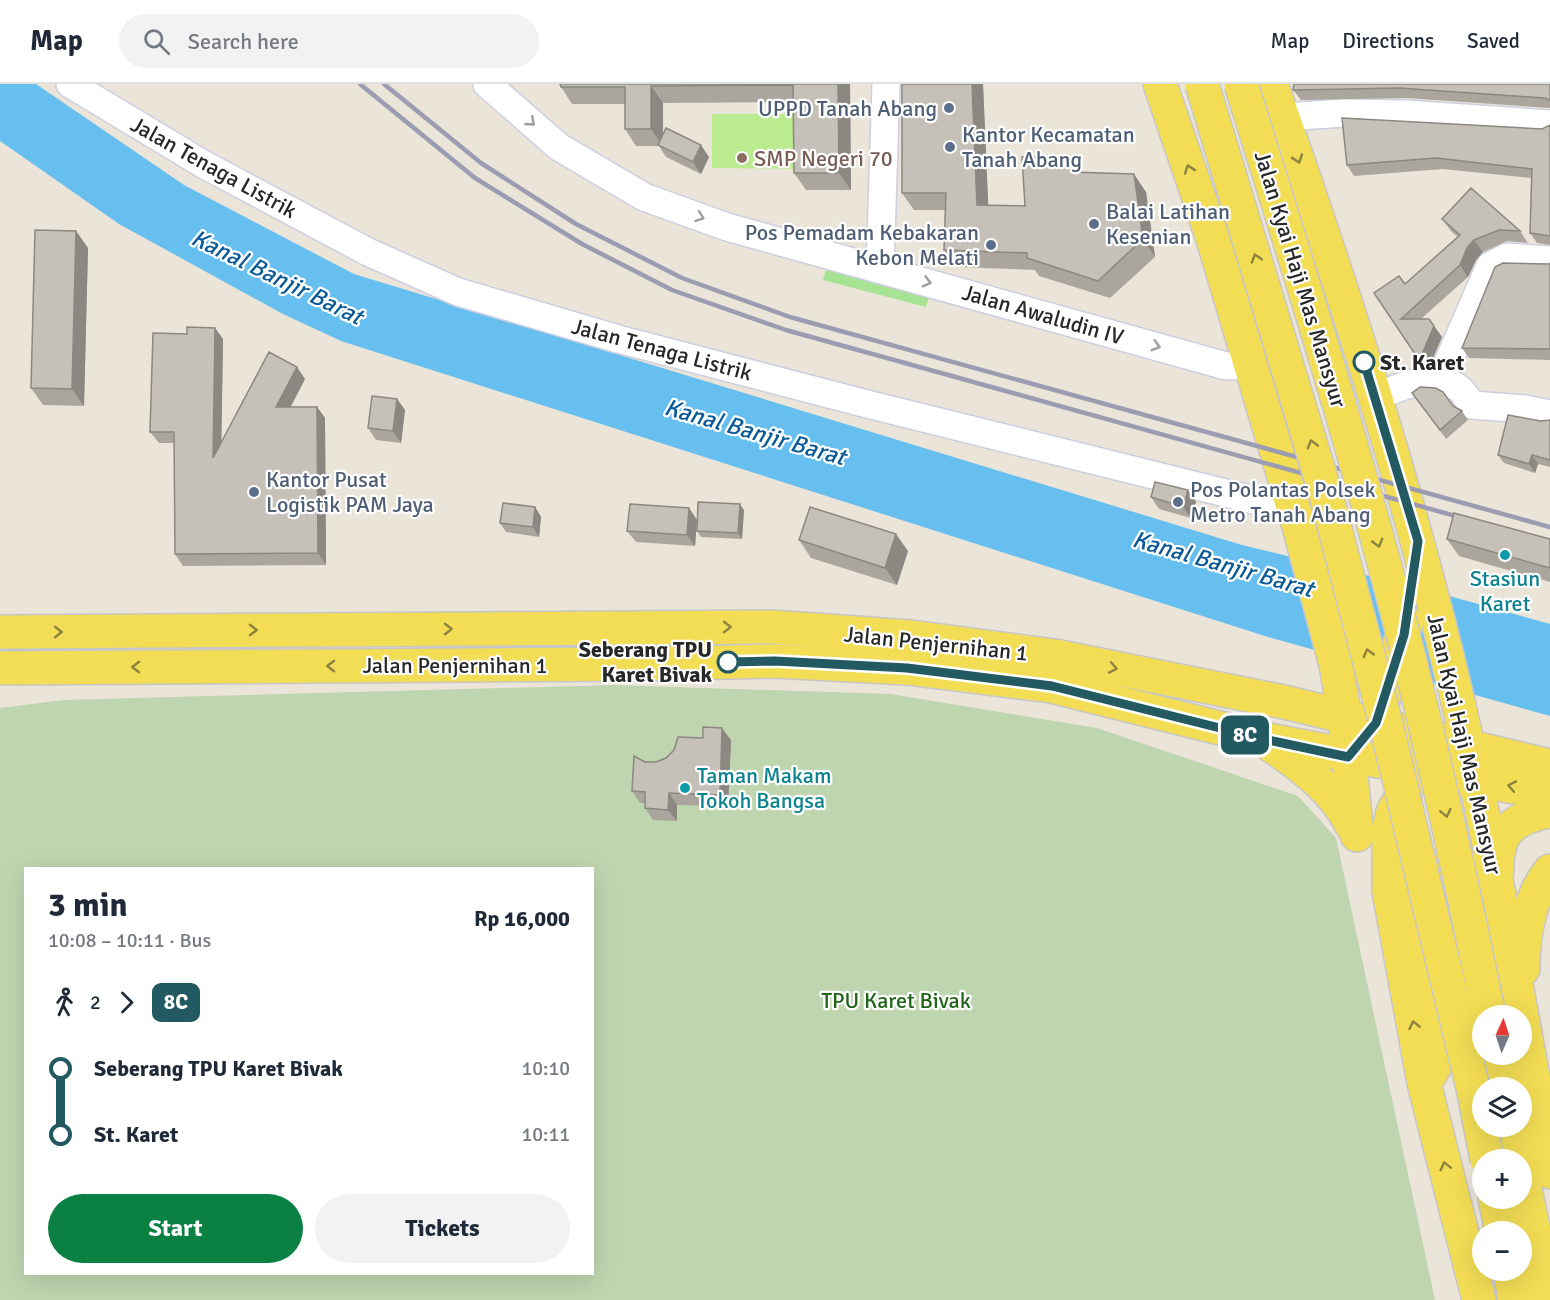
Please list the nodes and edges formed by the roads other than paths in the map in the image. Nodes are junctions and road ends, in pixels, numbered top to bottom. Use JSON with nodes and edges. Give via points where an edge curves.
{"nodes":[{"id":1,"x":70,"y":84,"type":"edge"},
{"id":2,"x":487,"y":84,"type":"edge"},
{"id":3,"x":886,"y":84,"type":"edge"},
{"id":4,"x":1160,"y":84,"type":"edge"},
{"id":5,"x":1202,"y":84,"type":"edge"},
{"id":6,"x":1241,"y":84,"type":"edge"},
{"id":7,"x":1271,"y":84,"type":"edge"},
{"id":8,"x":1283,"y":117,"type":"junction"},
{"id":9,"x":1550,"y":124,"type":"edge"},
{"id":10,"x":1550,"y":260,"type":"edge"},
{"id":11,"x":880,"y":269,"type":"junction"},
{"id":12,"x":1360,"y":348,"type":"junction"},
{"id":13,"x":1250,"y":365,"type":"junction"},
{"id":14,"x":1440,"y":381,"type":"junction"},
{"id":15,"x":1374,"y":398,"type":"junction"},
{"id":16,"x":1550,"y":414,"type":"edge"},
{"id":17,"x":1297,"y":520,"type":"junction"},
{"id":18,"x":1421,"y":584,"type":"junction"},
{"id":19,"x":636,"y":627,"type":"junction"},
{"id":20,"x":682,"y":627,"type":"junction"},
{"id":21,"x":0,"y":633,"type":"edge"},
{"id":22,"x":682,"y":663,"type":"junction"},
{"id":23,"x":637,"y":664,"type":"junction"},
{"id":24,"x":0,"y":668,"type":"edge"},
{"id":25,"x":1368,"y":712,"type":"junction"},
{"id":26,"x":1264,"y":739,"type":"junction"},
{"id":27,"x":1458,"y":742,"type":"junction"},
{"id":28,"x":1348,"y":757,"type":"junction"},
{"id":29,"x":1550,"y":766,"type":"edge"},
{"id":30,"x":1418,"y":769,"type":"junction"},
{"id":31,"x":1474,"y":779,"type":"junction"},
{"id":32,"x":1550,"y":794,"type":"edge"},
{"id":33,"x":1550,"y":811,"type":"edge"},
{"id":34,"x":1357,"y":835,"type":"junction"},
{"id":35,"x":1550,"y":872,"type":"edge"},
{"id":36,"x":1498,"y":888,"type":"junction"},
{"id":37,"x":1389,"y":891,"type":"junction"},
{"id":38,"x":1487,"y":1005,"type":"edge"},
{"id":39,"x":1520,"y":1005,"type":"edge"},
{"id":40,"x":1524,"y":1005,"type":"edge"},
{"id":41,"x":1531,"y":1065,"type":"edge"},
{"id":42,"x":1424,"y":1083,"type":"junction"},
{"id":43,"x":1485,"y":1149,"type":"edge"},
{"id":44,"x":1550,"y":1172,"type":"edge"},
{"id":45,"x":1529,"y":1209,"type":"edge"},
{"id":46,"x":1511,"y":1281,"type":"edge"},
{"id":47,"x":1479,"y":1300,"type":"edge"},
{"id":48,"x":1515,"y":1300,"type":"edge"},
{"id":49,"x":1548,"y":1300,"type":"edge"}],
"edges":[{"from":1,"to":17,"type":"street","name":"Jalan Tenaga Listrik","via":[[214,169],[368,252],[458,292],[618,339]]},
{"from":2,"to":11,"type":"street","name":"Jalan Awaludin IV","one_way":true,"via":[[559,147],[644,197],[726,227]]},
{"from":3,"to":11,"type":"street"},
{"from":13,"to":4,"type":"main road","one_way":true,"via":[[1212,236]]},
{"from":43,"to":5,"type":"main road","name":"Jalan Kyai Haji Mas Mansyur","one_way":true,"bridge":true,"via":[[1384,716],[1342,556],[1288,363]]},
{"from":6,"to":38,"type":"main road","name":"Jalan Kyai Haji Mas Mansyur","one_way":true,"bridge":true,"via":[[1317,327],[1400,623]]},
{"from":7,"to":8,"type":"main road","name":"Jalan Kyai Haji Mas Mansyur"},
{"from":8,"to":9,"type":"street","via":[[1405,114]]},
{"from":8,"to":12,"type":"main road","name":"Jalan Kyai Haji Mas Mansyur","one_way":true},
{"from":10,"to":14,"type":"street","via":[[1507,257],[1490,266]]},
{"from":11,"to":13,"type":"street","name":"Jalan Awaludin IV","one_way":true,"via":[[1226,366]]},
{"from":12,"to":13,"type":"main road","via":[[1344,366],[1327,377],[1308,382],[1266,377]]},
{"from":12,"to":15,"type":"main road","name":"Jalan Kyai Haji Mas Mansyur"},
{"from":13,"to":17,"type":"main road"},
{"from":14,"to":15,"type":"street","via":[[1403,387]]},
{"from":14,"to":16,"type":"street","via":[[1458,387],[1472,405]]},
{"from":15,"to":18,"type":"main road","name":"Jalan Kyai Haji Mas Mansyur","via":[[1418,541]]},
{"from":17,"to":25,"type":"main road","via":[[1336,665]]},
{"from":18,"to":25,"type":"main road","bridge":true,"via":[[1404,635]]},
{"from":18,"to":27,"type":"main road","name":"Jalan Kyai Haji Mas Mansyur","via":[[1460,709]]},
{"from":19,"to":20,"type":"main road","name":"Jalan Penjernihan 1"},
{"from":21,"to":19,"type":"main road","name":"Jalan Penjernihan 1","one_way":true},
{"from":19,"to":23,"type":"main road"},
{"from":20,"to":22,"type":"main road"},
{"from":20,"to":25,"type":"main road","name":"Jalan Penjernihan 1","one_way":true,"via":[[772,627],[945,641],[1055,656],[1284,702]]},
{"from":22,"to":23,"type":"main road","name":"Jalan Penjernihan 1"},
{"from":22,"to":26,"type":"main road","name":"Jalan Penjernihan 1","via":[[775,661],[907,668],[1052,686]]},
{"from":23,"to":24,"type":"main road","name":"Jalan Penjernihan 1","one_way":true},
{"from":25,"to":27,"type":"main road","name":"Jalan Penjernihan 1"},
{"from":25,"to":28,"type":"main road"},
{"from":26,"to":28,"type":"main road","name":"Jalan Penjernihan 1"},
{"from":26,"to":34,"type":"main road","via":[[1321,782]]},
{"from":27,"to":29,"type":"main road","name":"Jalan Penjernihan 1"},
{"from":27,"to":30,"type":"main road","name":"Jalan Kyai Haji Mas Mansyur"},
{"from":27,"to":31,"type":"main road","name":"Jalan Kyai Haji Mas Mansyur"},
{"from":28,"to":30,"type":"main road","name":"Jalan Penjernihan 1"},
{"from":28,"to":34,"type":"main road"},
{"from":30,"to":31,"type":"main road","name":"Jalan Penjernihan 1"},
{"from":30,"to":37,"type":"main road","name":"Jalan Kyai Haji Mas Mansyur","via":[[1393,812],[1389,829]]},
{"from":32,"to":31,"type":"main road","name":"Jalan Penjernihan 1","one_way":true},
{"from":31,"to":36,"type":"main road","name":"Jalan Kyai Haji Mas Mansyur"},
{"from":33,"to":36,"type":"main road","via":[[1511,825],[1503,836],[1498,856]]},
{"from":34,"to":37,"type":"main road"},
{"from":35,"to":40,"type":"main road","via":[[1541,882],[1530,910],[1523,955]]},
{"from":36,"to":39,"type":"main road","name":"Jalan Kyai Haji Mas Mansyur"},
{"from":36,"to":42,"type":"main road","via":[[1469,869],[1450,864],[1433,869],[1419,884],[1417,919],[1440,1038],[1437,1064]]},
{"from":42,"to":37,"type":"main road","name":"Jalan Kyai Haji Mas Mansyur","one_way":true},
{"from":41,"to":44,"type":"main road","name":"Jalan Kyai Haji Mas Mansyur"},
{"from":47,"to":42,"type":"main road","name":"Jalan Kyai Haji Mas Mansyur","one_way":true},
{"from":45,"to":49,"type":"main road"},
{"from":46,"to":48,"type":"main road"}]}
